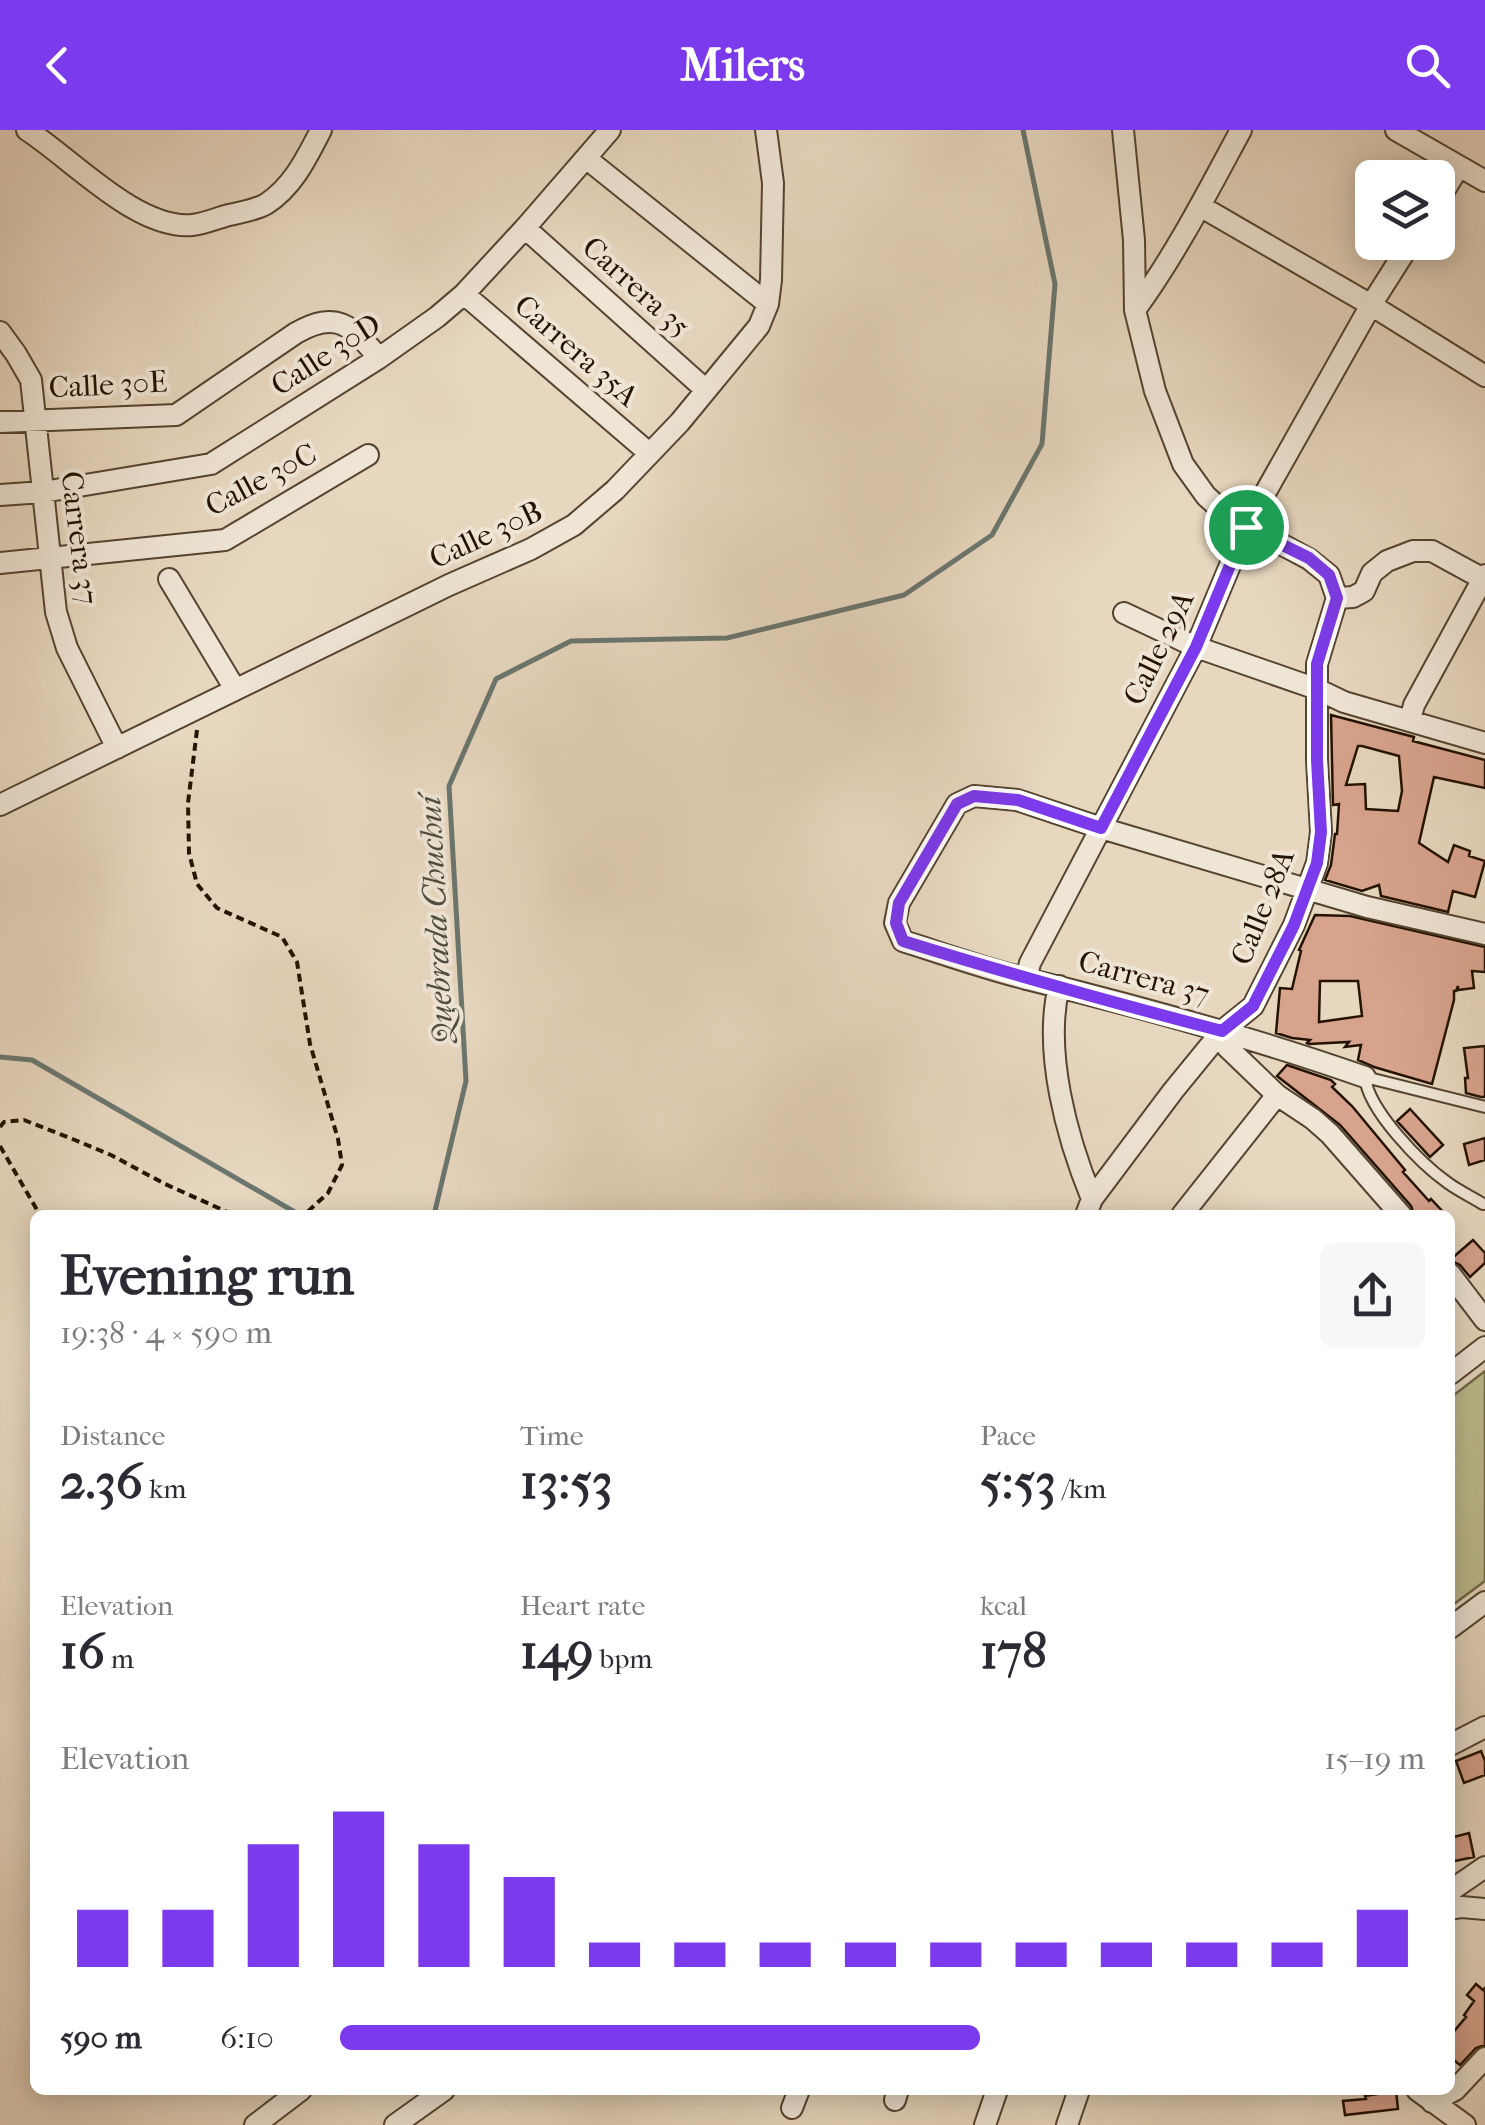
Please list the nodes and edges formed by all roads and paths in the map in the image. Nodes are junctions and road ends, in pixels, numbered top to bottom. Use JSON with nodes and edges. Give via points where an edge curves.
{"nodes":[{"id":1,"x":28,"y":130,"type":"edge"},
{"id":2,"x":321,"y":130,"type":"edge"},
{"id":3,"x":610,"y":130,"type":"edge"},
{"id":4,"x":766,"y":130,"type":"edge"},
{"id":5,"x":1123,"y":130,"type":"edge"},
{"id":6,"x":1241,"y":130,"type":"edge"},
{"id":7,"x":1396,"y":130,"type":"edge"},
{"id":8,"x":587,"y":159,"type":"junction"},
{"id":9,"x":1459,"y":166,"type":"junction"},
{"id":10,"x":1455,"y":173,"type":"edge"},
{"id":11,"x":1485,"y":181,"type":"edge"},
{"id":12,"x":1200,"y":206,"type":"junction"},
{"id":13,"x":526,"y":228,"type":"junction"},
{"id":14,"x":1400,"y":260,"type":"edge"},
{"id":15,"x":464,"y":294,"type":"junction"},
{"id":16,"x":768,"y":304,"type":"junction"},
{"id":17,"x":1371,"y":305,"type":"junction"},
{"id":18,"x":1135,"y":310,"type":"junction"},
{"id":19,"x":0,"y":332,"type":"edge"},
{"id":20,"x":379,"y":358,"type":"junction"},
{"id":21,"x":1485,"y":376,"type":"edge"},
{"id":22,"x":706,"y":390,"type":"junction"},
{"id":23,"x":35,"y":420,"type":"junction"},
{"id":24,"x":0,"y":422,"type":"edge"},
{"id":25,"x":649,"y":453,"type":"junction"},
{"id":26,"x":368,"y":455,"type":"dead end"},
{"id":27,"x":43,"y":492,"type":"junction"},
{"id":28,"x":0,"y":496,"type":"edge"},
{"id":29,"x":1246,"y":527,"type":"junction"},
{"id":30,"x":50,"y":559,"type":"junction"},
{"id":31,"x":0,"y":563,"type":"edge"},
{"id":32,"x":169,"y":578,"type":"dead end"},
{"id":33,"x":1484,"y":578,"type":"edge"},
{"id":34,"x":1337,"y":598,"type":"junction"},
{"id":35,"x":1124,"y":613,"type":"dead end"},
{"id":36,"x":1196,"y":647,"type":"junction"},
{"id":37,"x":235,"y":689,"type":"junction"},
{"id":38,"x":1317,"y":689,"type":"junction"},
{"id":39,"x":200,"y":705,"type":"junction"},
{"id":40,"x":1410,"y":720,"type":"junction"},
{"id":41,"x":1485,"y":743,"type":"edge"},
{"id":42,"x":116,"y":748,"type":"junction"},
{"id":43,"x":0,"y":805,"type":"edge"},
{"id":44,"x":1101,"y":828,"type":"junction"},
{"id":45,"x":1308,"y":889,"type":"junction"},
{"id":46,"x":1485,"y":934,"type":"edge"},
{"id":47,"x":1026,"y":979,"type":"junction"},
{"id":48,"x":1059,"y":986,"type":"junction"},
{"id":49,"x":1222,"y":1031,"type":"junction"},
{"id":50,"x":1365,"y":1077,"type":"junction"},
{"id":51,"x":1277,"y":1094,"type":"junction"},
{"id":52,"x":1485,"y":1107,"type":"edge"},
{"id":53,"x":0,"y":1127,"type":"edge"},
{"id":54,"x":0,"y":1146,"type":"edge"},
{"id":55,"x":1483,"y":1204,"type":"edge"},
{"id":56,"x":1089,"y":1207,"type":"edge"},
{"id":57,"x":37,"y":1210,"type":"edge"},
{"id":58,"x":223,"y":1210,"type":"edge"},
{"id":59,"x":310,"y":1210,"type":"edge"},
{"id":60,"x":1186,"y":1210,"type":"edge"},
{"id":61,"x":1397,"y":1210,"type":"edge"},
{"id":62,"x":1455,"y":1281,"type":"edge"},
{"id":63,"x":1485,"y":1320,"type":"edge"},
{"id":64,"x":1485,"y":1346,"type":"edge"},
{"id":65,"x":1455,"y":1370,"type":"edge"},
{"id":66,"x":1485,"y":1602,"type":"edge"},
{"id":67,"x":1455,"y":1624,"type":"edge"},
{"id":68,"x":1485,"y":1727,"type":"edge"},
{"id":69,"x":1455,"y":1743,"type":"edge"},
{"id":70,"x":1485,"y":1867,"type":"edge"},
{"id":71,"x":1455,"y":1888,"type":"edge"},
{"id":72,"x":1455,"y":1908,"type":"edge"},
{"id":73,"x":1485,"y":1910,"type":"edge"},
{"id":74,"x":1485,"y":2058,"type":"edge"},
{"id":75,"x":1455,"y":2090,"type":"edge"},
{"id":76,"x":294,"y":2095,"type":"edge"},
{"id":77,"x":437,"y":2095,"type":"edge"},
{"id":78,"x":995,"y":2095,"type":"edge"},
{"id":79,"x":1076,"y":2095,"type":"edge"},
{"id":80,"x":1425,"y":2096,"type":"edge"},
{"id":81,"x":264,"y":2122,"type":"edge"},
{"id":82,"x":985,"y":2124,"type":"edge"},
{"id":83,"x":395,"y":2125,"type":"edge"},
{"id":84,"x":1067,"y":2125,"type":"edge"},
{"id":85,"x":1465,"y":2125,"type":"edge"}],
"edges":[{"from":1,"to":2,"type":"street","via":[[124,204],[166,223],[192,225],[264,206],[297,174]]},
{"from":3,"to":8,"type":"street","name":"Calle 30D"},
{"from":4,"to":16,"type":"street","name":"Calle 30B","via":[[773,182]]},
{"from":5,"to":18,"type":"street"},
{"from":6,"to":12,"type":"street"},
{"from":7,"to":9,"type":"street"},
{"from":8,"to":13,"type":"street","name":"Calle 30D"},
{"from":8,"to":16,"type":"street"},
{"from":9,"to":10,"type":"street"},
{"from":9,"to":11,"type":"street"},
{"from":12,"to":17,"type":"street"},
{"from":12,"to":18,"type":"street"},
{"from":13,"to":15,"type":"street","name":"Calle 30D"},
{"from":13,"to":22,"type":"street","name":"Carrera 35"},
{"from":14,"to":17,"type":"street","name":"Calle 29A"},
{"from":15,"to":20,"type":"street","name":"Calle 30D"},
{"from":15,"to":25,"type":"street","name":"Carrera 35A"},
{"from":16,"to":22,"type":"street","name":"Calle 30B","via":[[759,326]]},
{"from":17,"to":21,"type":"street"},
{"from":17,"to":29,"type":"street","name":"Calle 29A"},
{"from":18,"to":29,"type":"street","via":[[1154,391],[1183,464],[1206,496]]},
{"from":19,"to":23,"type":"street","name":"Carrera 37","via":[[31,380]]},
{"from":20,"to":23,"type":"street","name":"Calle 30E","via":[[346,326],[328,321],[312,324],[176,415]]},
{"from":20,"to":27,"type":"street","name":"Calle 30D","via":[[210,464]]},
{"from":22,"to":25,"type":"street","name":"Calle 30B"},
{"from":23,"to":24,"type":"street","name":"Calle 30E"},
{"from":23,"to":27,"type":"street","name":"Carrera 37"},
{"from":25,"to":37,"type":"street","name":"Calle 30B","via":[[574,525]]},
{"from":26,"to":30,"type":"street","name":"Calle 30C","via":[[225,540]]},
{"from":27,"to":28,"type":"street","name":"Calle 30D"},
{"from":27,"to":30,"type":"street","name":"Carrera 37"},
{"from":29,"to":34,"type":"street","via":[[1309,558],[1329,575]]},
{"from":29,"to":36,"type":"street","name":"Calle 29A"},
{"from":30,"to":31,"type":"street","name":"Calle 30C"},
{"from":30,"to":42,"type":"street","name":"Carrera 37","via":[[67,648]]},
{"from":32,"to":37,"type":"street"},
{"from":33,"to":34,"type":"street","via":[[1432,551],[1413,551],[1386,561],[1354,597]]},
{"from":33,"to":40,"type":"street"},
{"from":34,"to":38,"type":"street","name":"Calle 28A","via":[[1317,664]]},
{"from":35,"to":36,"type":"street"},
{"from":36,"to":38,"type":"street"},
{"from":36,"to":44,"type":"street","name":"Calle 29A"},
{"from":37,"to":39,"type":"street","name":"Calle 30B"},
{"from":38,"to":40,"type":"street"},
{"from":38,"to":45,"type":"street","name":"Calle 28A","via":[[1321,832]]},
{"from":39,"to":42,"type":"street","name":"Calle 30B"},
{"from":39,"to":59,"type":"path","via":[[188,803],[197,884],[217,908],[282,937],[297,962],[310,1044],[338,1139],[342,1165],[328,1194]]},
{"from":40,"to":41,"type":"street"},
{"from":42,"to":43,"type":"street","name":"Calle 30B"},
{"from":44,"to":45,"type":"street"},
{"from":44,"to":47,"type":"street","name":"Calle 29A"},
{"from":44,"to":47,"type":"street","name":"Carrera 37","via":[[1018,800],[974,796],[957,804],[899,903],[896,923],[903,941]]},
{"from":45,"to":46,"type":"street"},
{"from":45,"to":49,"type":"street","name":"Calle 28A","via":[[1253,1006]]},
{"from":47,"to":48,"type":"street","name":"Carrera 37"},
{"from":48,"to":49,"type":"street","name":"Carrera 37"},
{"from":48,"to":56,"type":"street","via":[[1053,1036]]},
{"from":49,"to":50,"type":"street","name":"Carrera 37"},
{"from":49,"to":51,"type":"street","via":[[1227,1048]]},
{"from":49,"to":56,"type":"street","name":"Calle 28A"},
{"from":50,"to":52,"type":"lane","name":"Carrera 37"},
{"from":50,"to":55,"type":"lane","via":[[1372,1102],[1422,1161]]},
{"from":51,"to":60,"type":"street"},
{"from":51,"to":61,"type":"street","via":[[1330,1134]]},
{"from":53,"to":58,"type":"path","via":[[24,1120]]},
{"from":54,"to":57,"type":"path"},
{"from":62,"to":63,"type":"street"},
{"from":64,"to":65,"type":"street"},
{"from":66,"to":67,"type":"street"},
{"from":68,"to":69,"type":"street"},
{"from":70,"to":71,"type":"street"},
{"from":72,"to":73,"type":"street"},
{"from":74,"to":75,"type":"street"},
{"from":76,"to":81,"type":"street"},
{"from":77,"to":83,"type":"street"},
{"from":78,"to":82,"type":"street"},
{"from":79,"to":84,"type":"street"},
{"from":80,"to":85,"type":"street"}]}
